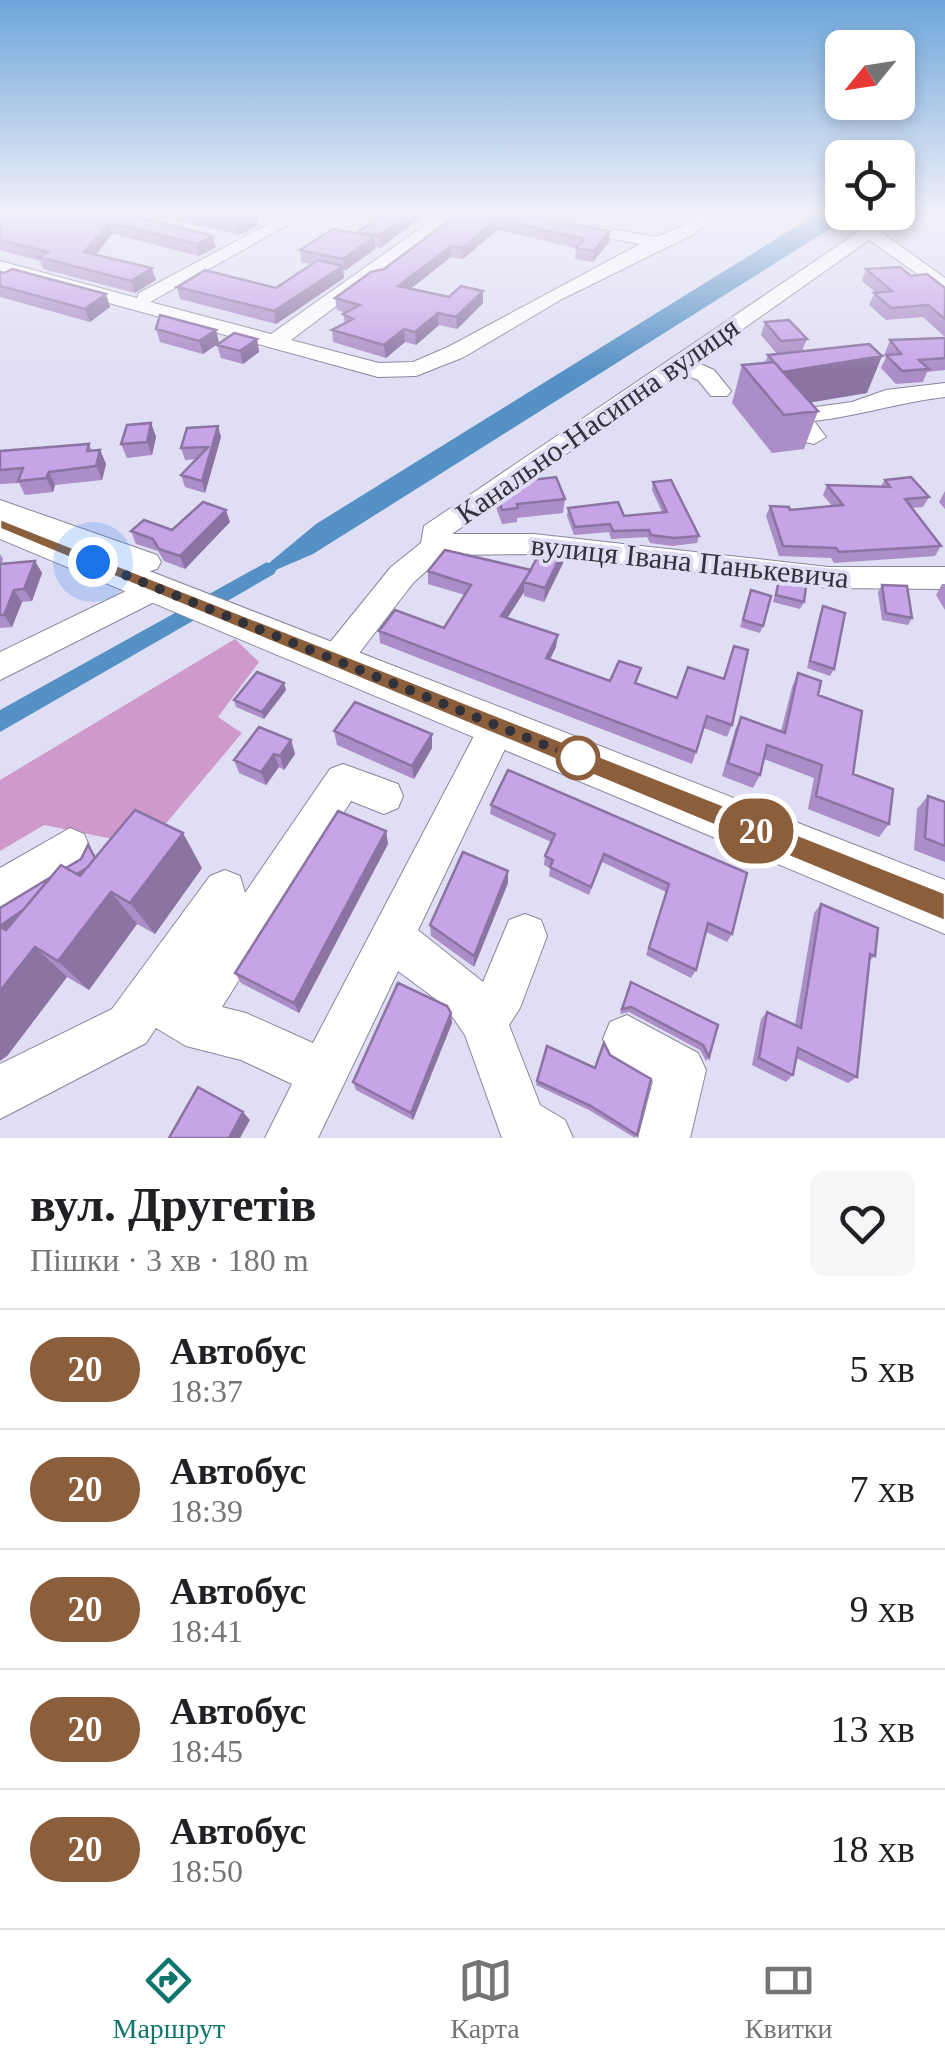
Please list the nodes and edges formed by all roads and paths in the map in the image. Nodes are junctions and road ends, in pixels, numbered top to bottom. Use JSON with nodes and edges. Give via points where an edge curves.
{"nodes":[{"id":1,"x":203,"y":266,"type":"edge"},
{"id":2,"x":379,"y":266,"type":"edge"},
{"id":3,"x":613,"y":266,"type":"edge"},
{"id":4,"x":821,"y":266,"type":"edge"},
{"id":5,"x":916,"y":266,"type":"edge"},
{"id":6,"x":0,"y":267,"type":"edge"},
{"id":7,"x":945,"y":287,"type":"edge"},
{"id":8,"x":146,"y":297,"type":"dead end"},
{"id":9,"x":276,"y":341,"type":"junction"},
{"id":10,"x":678,"y":363,"type":"junction"},
{"id":11,"x":720,"y":390,"type":"dead end"},
{"id":12,"x":945,"y":390,"type":"edge"},
{"id":13,"x":814,"y":437,"type":"edge"},
{"id":14,"x":0,"y":509,"type":"edge"},
{"id":15,"x":0,"y":525,"type":"edge"},
{"id":16,"x":436,"y":546,"type":"junction"},
{"id":17,"x":945,"y":578,"type":"edge"},
{"id":18,"x":160,"y":582,"type":"junction"},
{"id":19,"x":335,"y":660,"type":"junction"},
{"id":20,"x":0,"y":667,"type":"edge"},
{"id":21,"x":498,"y":726,"type":"junction"},
{"id":22,"x":384,"y":796,"type":"dead end"},
{"id":23,"x":70,"y":848,"type":"dead end"},
{"id":24,"x":225,"y":891,"type":"dead end"},
{"id":25,"x":0,"y":892,"type":"edge"},
{"id":26,"x":945,"y":908,"type":"edge"},
{"id":27,"x":525,"y":936,"type":"dead end"},
{"id":28,"x":393,"y":939,"type":"junction"},
{"id":29,"x":170,"y":1010,"type":"junction"},
{"id":30,"x":484,"y":1021,"type":"junction"},
{"id":31,"x":627,"y":1039,"type":"dead end"},
{"id":32,"x":325,"y":1074,"type":"junction"},
{"id":33,"x":0,"y":1094,"type":"edge"},
{"id":34,"x":291,"y":1138,"type":"edge"},
{"id":35,"x":546,"y":1138,"type":"edge"},
{"id":36,"x":664,"y":1138,"type":"edge"}],
"edges":[{"from":1,"to":8,"type":"street"},
{"from":2,"to":9,"type":"street"},
{"from":3,"to":9,"type":"street","via":[[416,370],[378,370]]},
{"from":4,"to":10,"type":"street","name":"Канально-Насипна вулиця"},
{"from":5,"to":7,"type":"street"},
{"from":6,"to":9,"type":"street"},
{"from":10,"to":11,"type":"street","via":[[706,375]]},
{"from":10,"to":16,"type":"street","name":"Канально-Насипна вулиця","via":[[434,533]]},
{"from":12,"to":13,"type":"street","via":[[796,416]]},
{"from":14,"to":18,"type":"street"},
{"from":15,"to":18,"type":"main road"},
{"from":16,"to":17,"type":"street","name":"вулиця Івана Панькевича","via":[[526,542],[740,570]]},
{"from":16,"to":19,"type":"street","name":"Канально-Насипна вулиця","via":[[402,575]]},
{"from":18,"to":19,"type":"main road"},
{"from":18,"to":20,"type":"street"},
{"from":19,"to":21,"type":"main road"},
{"from":21,"to":26,"type":"main road"},
{"from":21,"to":28,"type":"street"},
{"from":22,"to":29,"type":"street","via":[[343,781]]},
{"from":23,"to":25,"type":"street"},
{"from":24,"to":29,"type":"street"},
{"from":27,"to":30,"type":"street","via":[[504,992]]},
{"from":28,"to":30,"type":"street","via":[[461,990]]},
{"from":28,"to":32,"type":"street"},
{"from":29,"to":32,"type":"street"},
{"from":29,"to":33,"type":"street"},
{"from":30,"to":35,"type":"street","via":[[521,1124]]},
{"from":31,"to":36,"type":"street","via":[[681,1070]]},
{"from":32,"to":34,"type":"street"}]}
